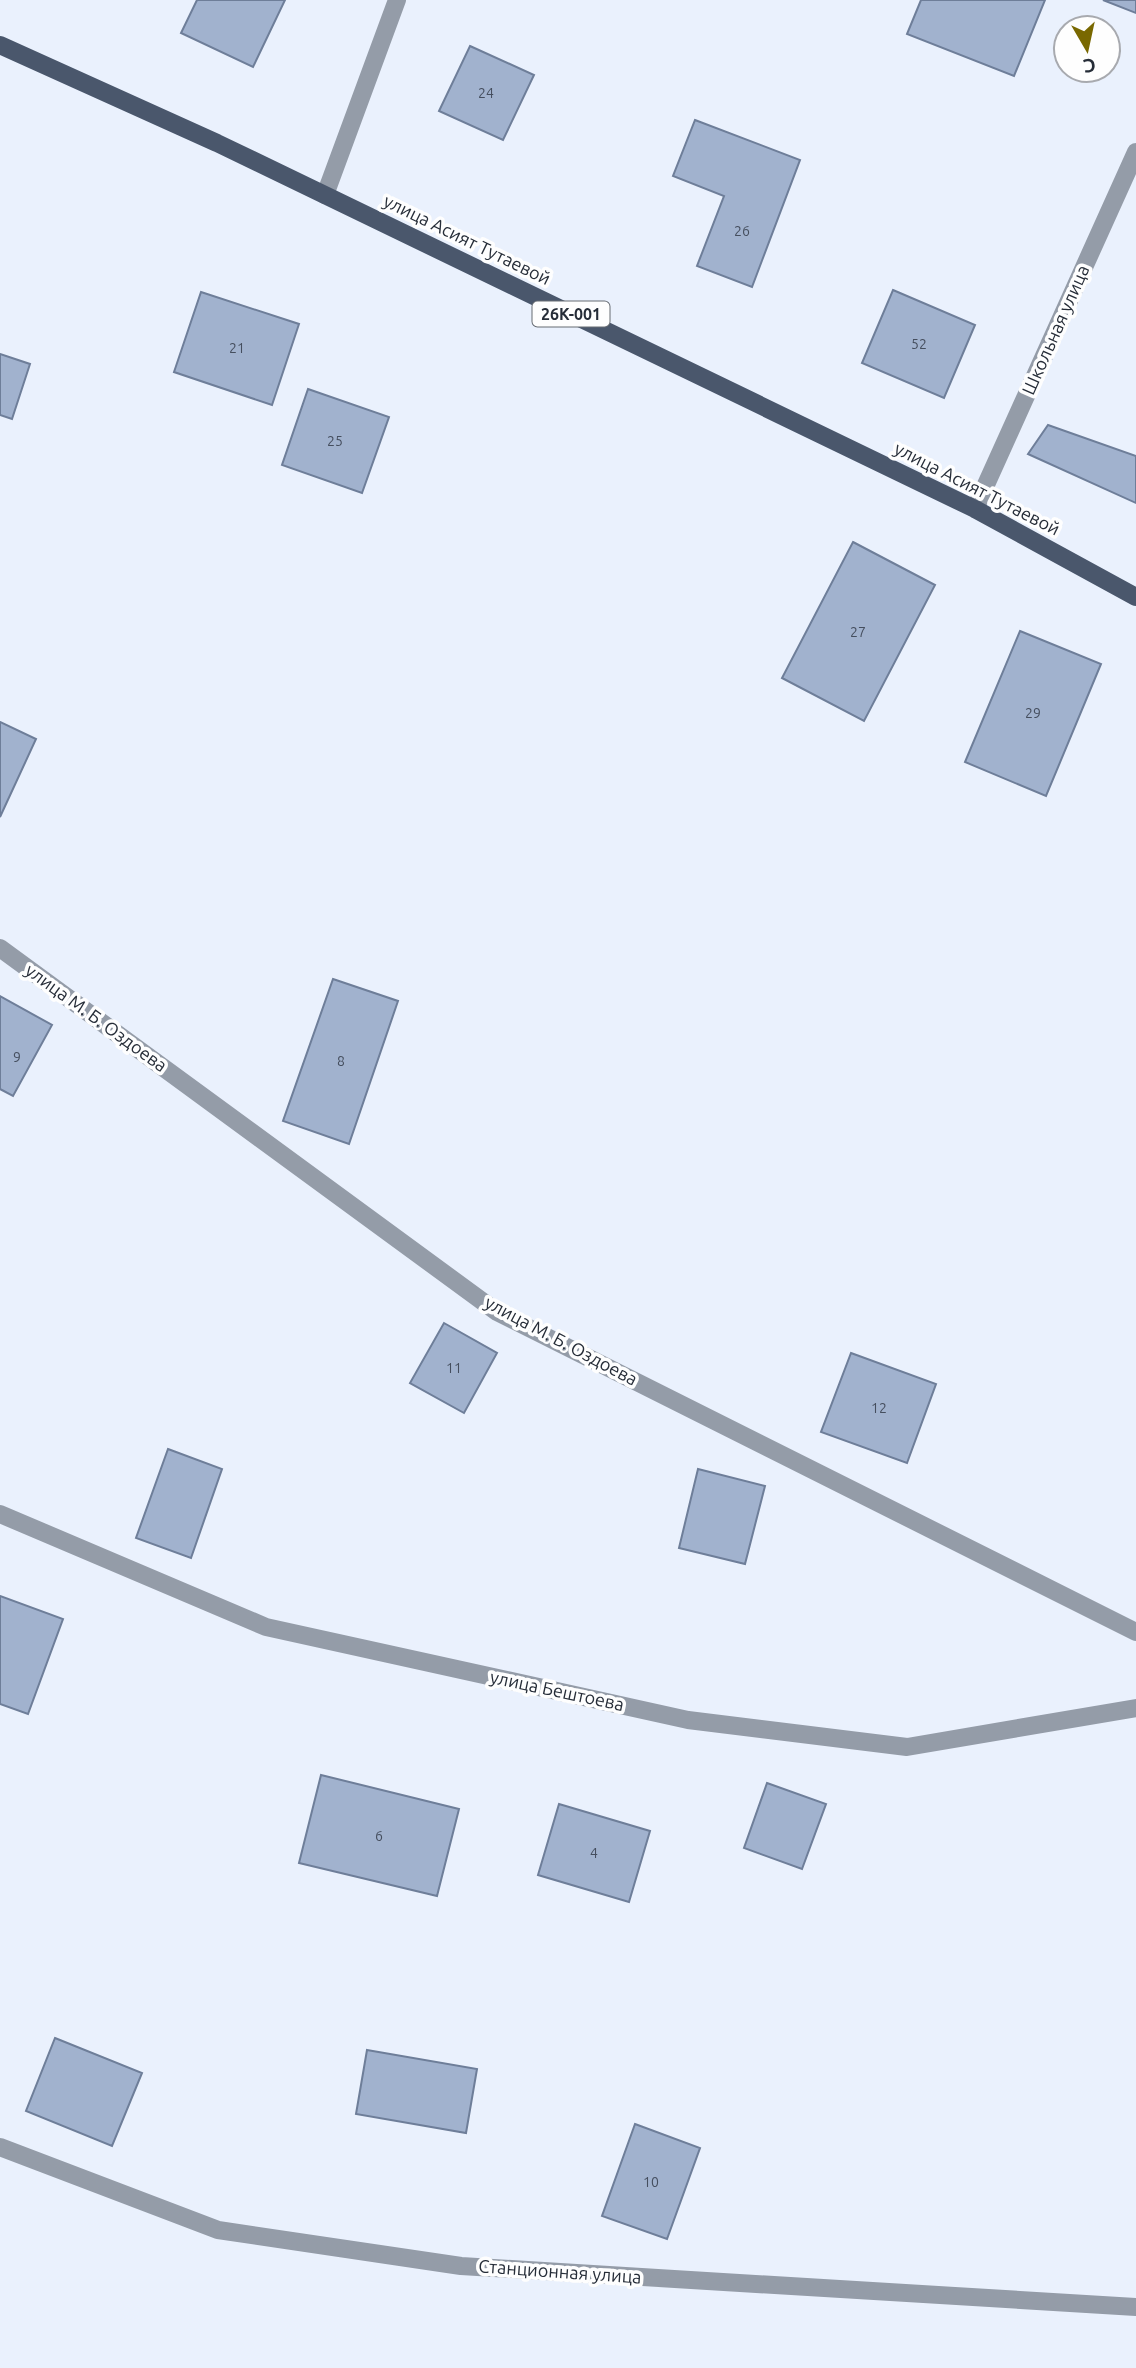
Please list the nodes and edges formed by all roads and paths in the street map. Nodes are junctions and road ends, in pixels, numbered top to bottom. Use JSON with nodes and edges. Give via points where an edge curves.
{"nodes":[{"id":1,"x":397,"y":0,"type":"edge"},
{"id":2,"x":0,"y":45,"type":"edge"},
{"id":3,"x":1136,"y":152,"type":"edge"},
{"id":4,"x":326,"y":195,"type":"junction"},
{"id":5,"x":975,"y":509,"type":"junction"},
{"id":6,"x":1136,"y":597,"type":"edge"},
{"id":7,"x":0,"y":948,"type":"edge"},
{"id":8,"x":0,"y":1514,"type":"edge"},
{"id":9,"x":1136,"y":1632,"type":"edge"},
{"id":10,"x":1136,"y":1708,"type":"edge"},
{"id":11,"x":0,"y":2147,"type":"edge"},
{"id":12,"x":1136,"y":2307,"type":"edge"}],
"edges":[{"from":1,"to":4,"type":"street"},
{"from":2,"to":4,"type":"main road","name":"улица Асият Тутаевой","number":"26К-001"},
{"from":3,"to":5,"type":"street","name":"Школьная улица"},
{"from":4,"to":5,"type":"main road","name":"улица Асият Тутаевой","number":"26К-001"},
{"from":5,"to":6,"type":"main road","name":"улица Асият Тутаевой","number":"26К-001"},
{"from":7,"to":9,"type":"street","name":"улица М. Б. Оздоева","via":[[497,1311]]},
{"from":8,"to":10,"type":"street","name":"улица Бештоева","via":[[266,1627],[688,1720],[906,1747]]},
{"from":11,"to":12,"type":"street","name":"Станционная улица","via":[[218,2230],[461,2266]]}]}
